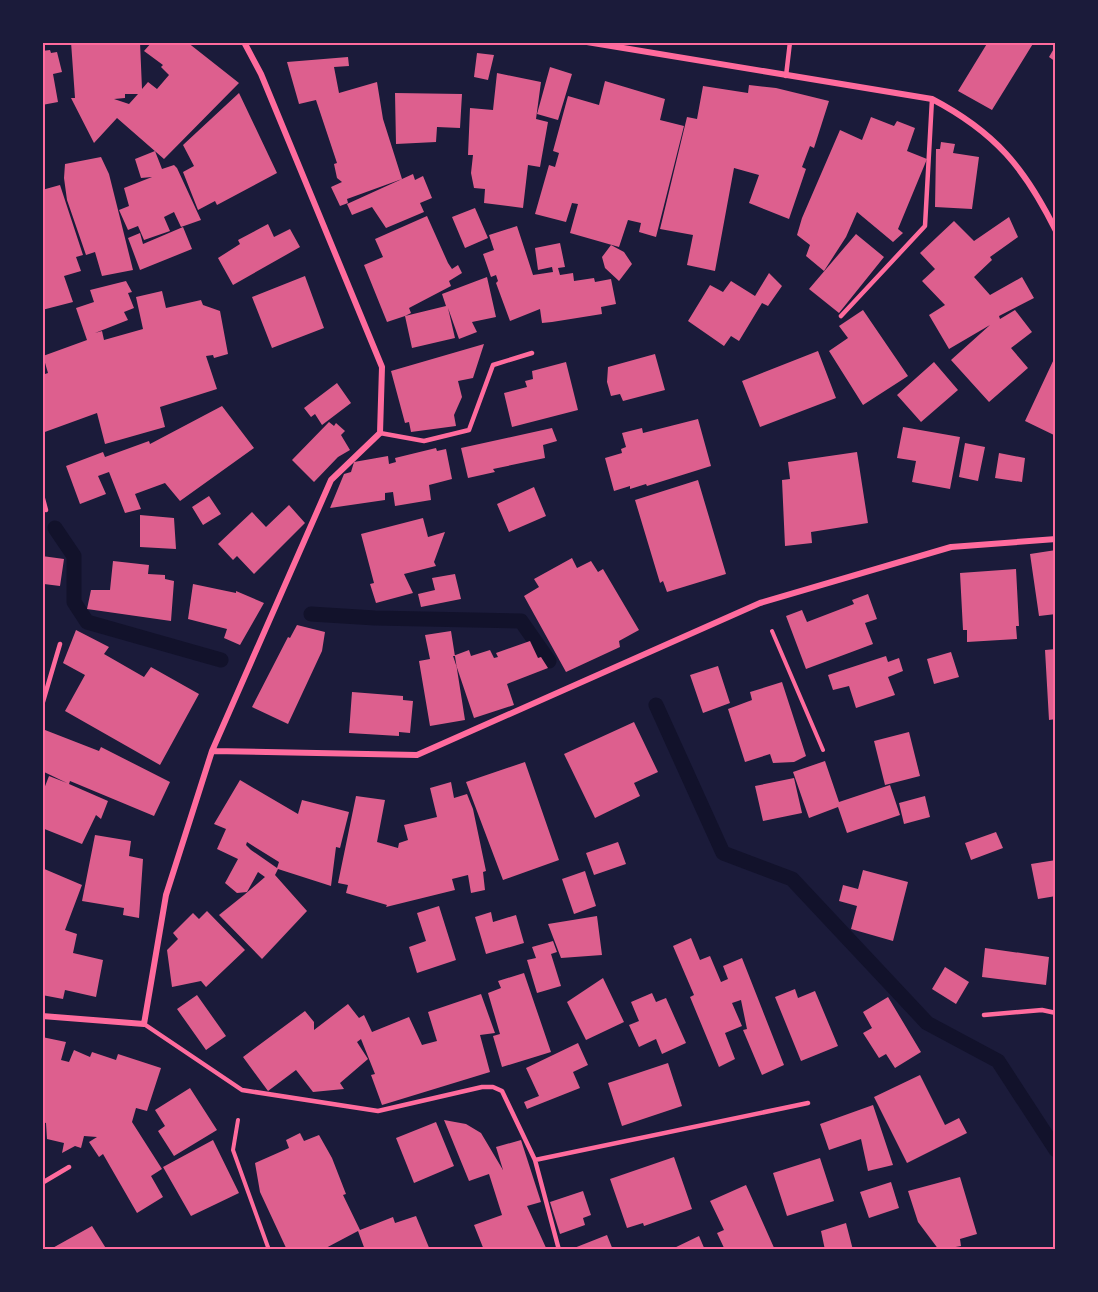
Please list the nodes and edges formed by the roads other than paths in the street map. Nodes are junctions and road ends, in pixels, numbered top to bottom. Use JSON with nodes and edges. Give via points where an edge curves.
{"nodes":[{"id":1,"x":244,"y":42,"type":"edge"},
{"id":2,"x":587,"y":42,"type":"edge"},
{"id":3,"x":790,"y":42,"type":"edge"},
{"id":4,"x":786,"y":76,"type":"junction"},
{"id":5,"x":932,"y":99,"type":"junction"},
{"id":6,"x":1056,"y":231,"type":"edge"},
{"id":7,"x":841,"y":316,"type":"dead end"},
{"id":8,"x":532,"y":353,"type":"dead end"},
{"id":9,"x":380,"y":433,"type":"junction"},
{"id":10,"x":42,"y":495,"type":"edge"},
{"id":11,"x":46,"y":510,"type":"dead end"},
{"id":12,"x":1056,"y":539,"type":"edge"},
{"id":13,"x":60,"y":644,"type":"dead end"},
{"id":14,"x":42,"y":705,"type":"edge"},
{"id":15,"x":212,"y":751,"type":"junction"},
{"id":16,"x":1056,"y":1013,"type":"edge"},
{"id":17,"x":984,"y":1015,"type":"dead end"},
{"id":18,"x":42,"y":1016,"type":"edge"},
{"id":19,"x":144,"y":1024,"type":"junction"},
{"id":20,"x":808,"y":1103,"type":"dead end"},
{"id":21,"x":535,"y":1160,"type":"junction"},
{"id":22,"x":69,"y":1167,"type":"dead end"},
{"id":23,"x":42,"y":1184,"type":"edge"},
{"id":24,"x":559,"y":1250,"type":"edge"}],
"edges":[{"from":1,"to":9,"type":"street","via":[[261,74],[382,368]]},
{"from":2,"to":4,"type":"street"},
{"from":3,"to":4,"type":"lane"},
{"from":4,"to":5,"type":"street"},
{"from":5,"to":6,"type":"street","via":[[964,115],[1011,156],[1038,195]]},
{"from":5,"to":7,"type":"lane","via":[[925,226]]},
{"from":8,"to":9,"type":"lane","via":[[493,365],[469,430],[424,441]]},
{"from":9,"to":15,"type":"street","via":[[331,480]]},
{"from":10,"to":11,"type":"lane"},
{"from":12,"to":15,"type":"street","via":[[951,548],[760,603],[417,755]]},
{"from":13,"to":14,"type":"lane"},
{"from":15,"to":19,"type":"street","via":[[166,895]]},
{"from":16,"to":17,"type":"lane","via":[[1042,1010]]},
{"from":18,"to":19,"type":"street"},
{"from":19,"to":21,"type":"lane","via":[[242,1090],[378,1111],[493,1087],[508,1100]]},
{"from":20,"to":21,"type":"lane"},
{"from":21,"to":24,"type":"lane"},
{"from":22,"to":23,"type":"lane"}]}
